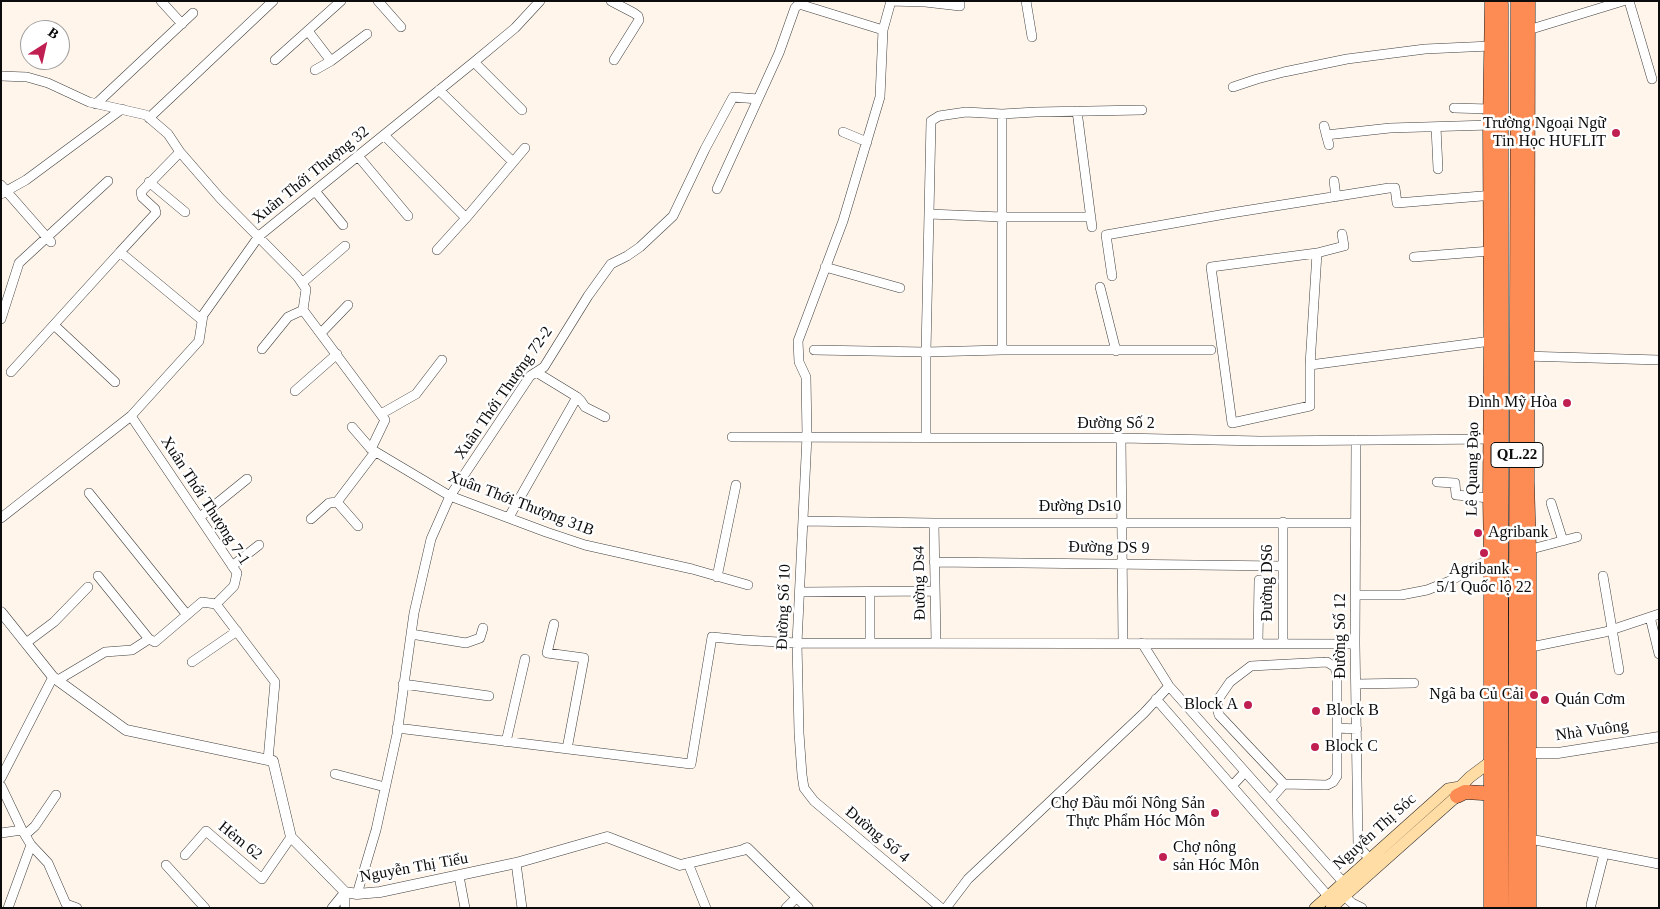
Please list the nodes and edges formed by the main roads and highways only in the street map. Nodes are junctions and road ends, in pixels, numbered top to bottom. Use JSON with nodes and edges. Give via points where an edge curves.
{"nodes":[{"id":1,"x":1492,"y":1,"type":"edge"},
{"id":2,"x":1501,"y":1,"type":"edge"},
{"id":3,"x":1518,"y":1,"type":"edge"},
{"id":4,"x":1528,"y":1,"type":"edge"},
{"id":5,"x":1523,"y":32,"type":"junction"},
{"id":6,"x":1496,"y":195,"type":"junction"},
{"id":7,"x":1496,"y":439,"type":"junction"},
{"id":8,"x":1522,"y":754,"type":"junction"},
{"id":9,"x":1495,"y":760,"type":"junction"},
{"id":10,"x":1458,"y":792,"type":"junction"},
{"id":11,"x":1496,"y":798,"type":"junction"},
{"id":12,"x":1315,"y":908,"type":"edge"},
{"id":13,"x":1331,"y":908,"type":"edge"},
{"id":14,"x":1491,"y":908,"type":"edge"},
{"id":15,"x":1501,"y":908,"type":"edge"},
{"id":16,"x":1515,"y":908,"type":"edge"},
{"id":17,"x":1528,"y":908,"type":"edge"}],
"edges":[{"from":1,"to":6,"type":"highway","name":"Lê Quang Đạo","number":"QL.22","via":[[1490,125]]},
{"from":2,"to":6,"type":"highway","name":"Lê Quang Đạo","number":"QL.22"},
{"from":3,"to":5,"type":"highway","number":"QL.22"},
{"from":4,"to":5,"type":"highway","number":"QL.22"},
{"from":5,"to":8,"type":"highway","number":"QL.22"},
{"from":6,"to":7,"type":"highway","name":"Lê Quang Đạo","number":"QL.22"},
{"from":6,"to":7,"type":"highway","name":"Lê Quang Đạo","number":"QL.22","via":[[1490,250]]},
{"from":7,"to":9,"type":"highway","name":"Lê Quang Đạo","number":"QL.22"},
{"from":7,"to":9,"type":"highway","name":"Lê Quang Đạo","number":"QL.22","via":[[1490,498]]},
{"from":8,"to":9,"type":"main road","name":"Nguyễn Thị Sóc"},
{"from":8,"to":16,"type":"highway","number":"QL.22"},
{"from":8,"to":17,"type":"highway","number":"QL.22","via":[[1530,839]]},
{"from":9,"to":10,"type":"main road","name":"Nguyễn Thị Sóc","via":[[1470,777]]},
{"from":9,"to":11,"type":"highway","name":"Lê Quang Đạo","number":"QL.22"},
{"from":10,"to":11,"type":"highway"},
{"from":10,"to":12,"type":"main road","name":"Nguyễn Thị Sóc","via":[[1448,789]]},
{"from":10,"to":13,"type":"main road","name":"Nguyễn Thị Sóc"},
{"from":11,"to":14,"type":"highway","name":"Lê Quang Đạo","number":"QL.22"},
{"from":11,"to":15,"type":"highway","name":"Lê Quang Đạo","number":"QL.22"}]}
